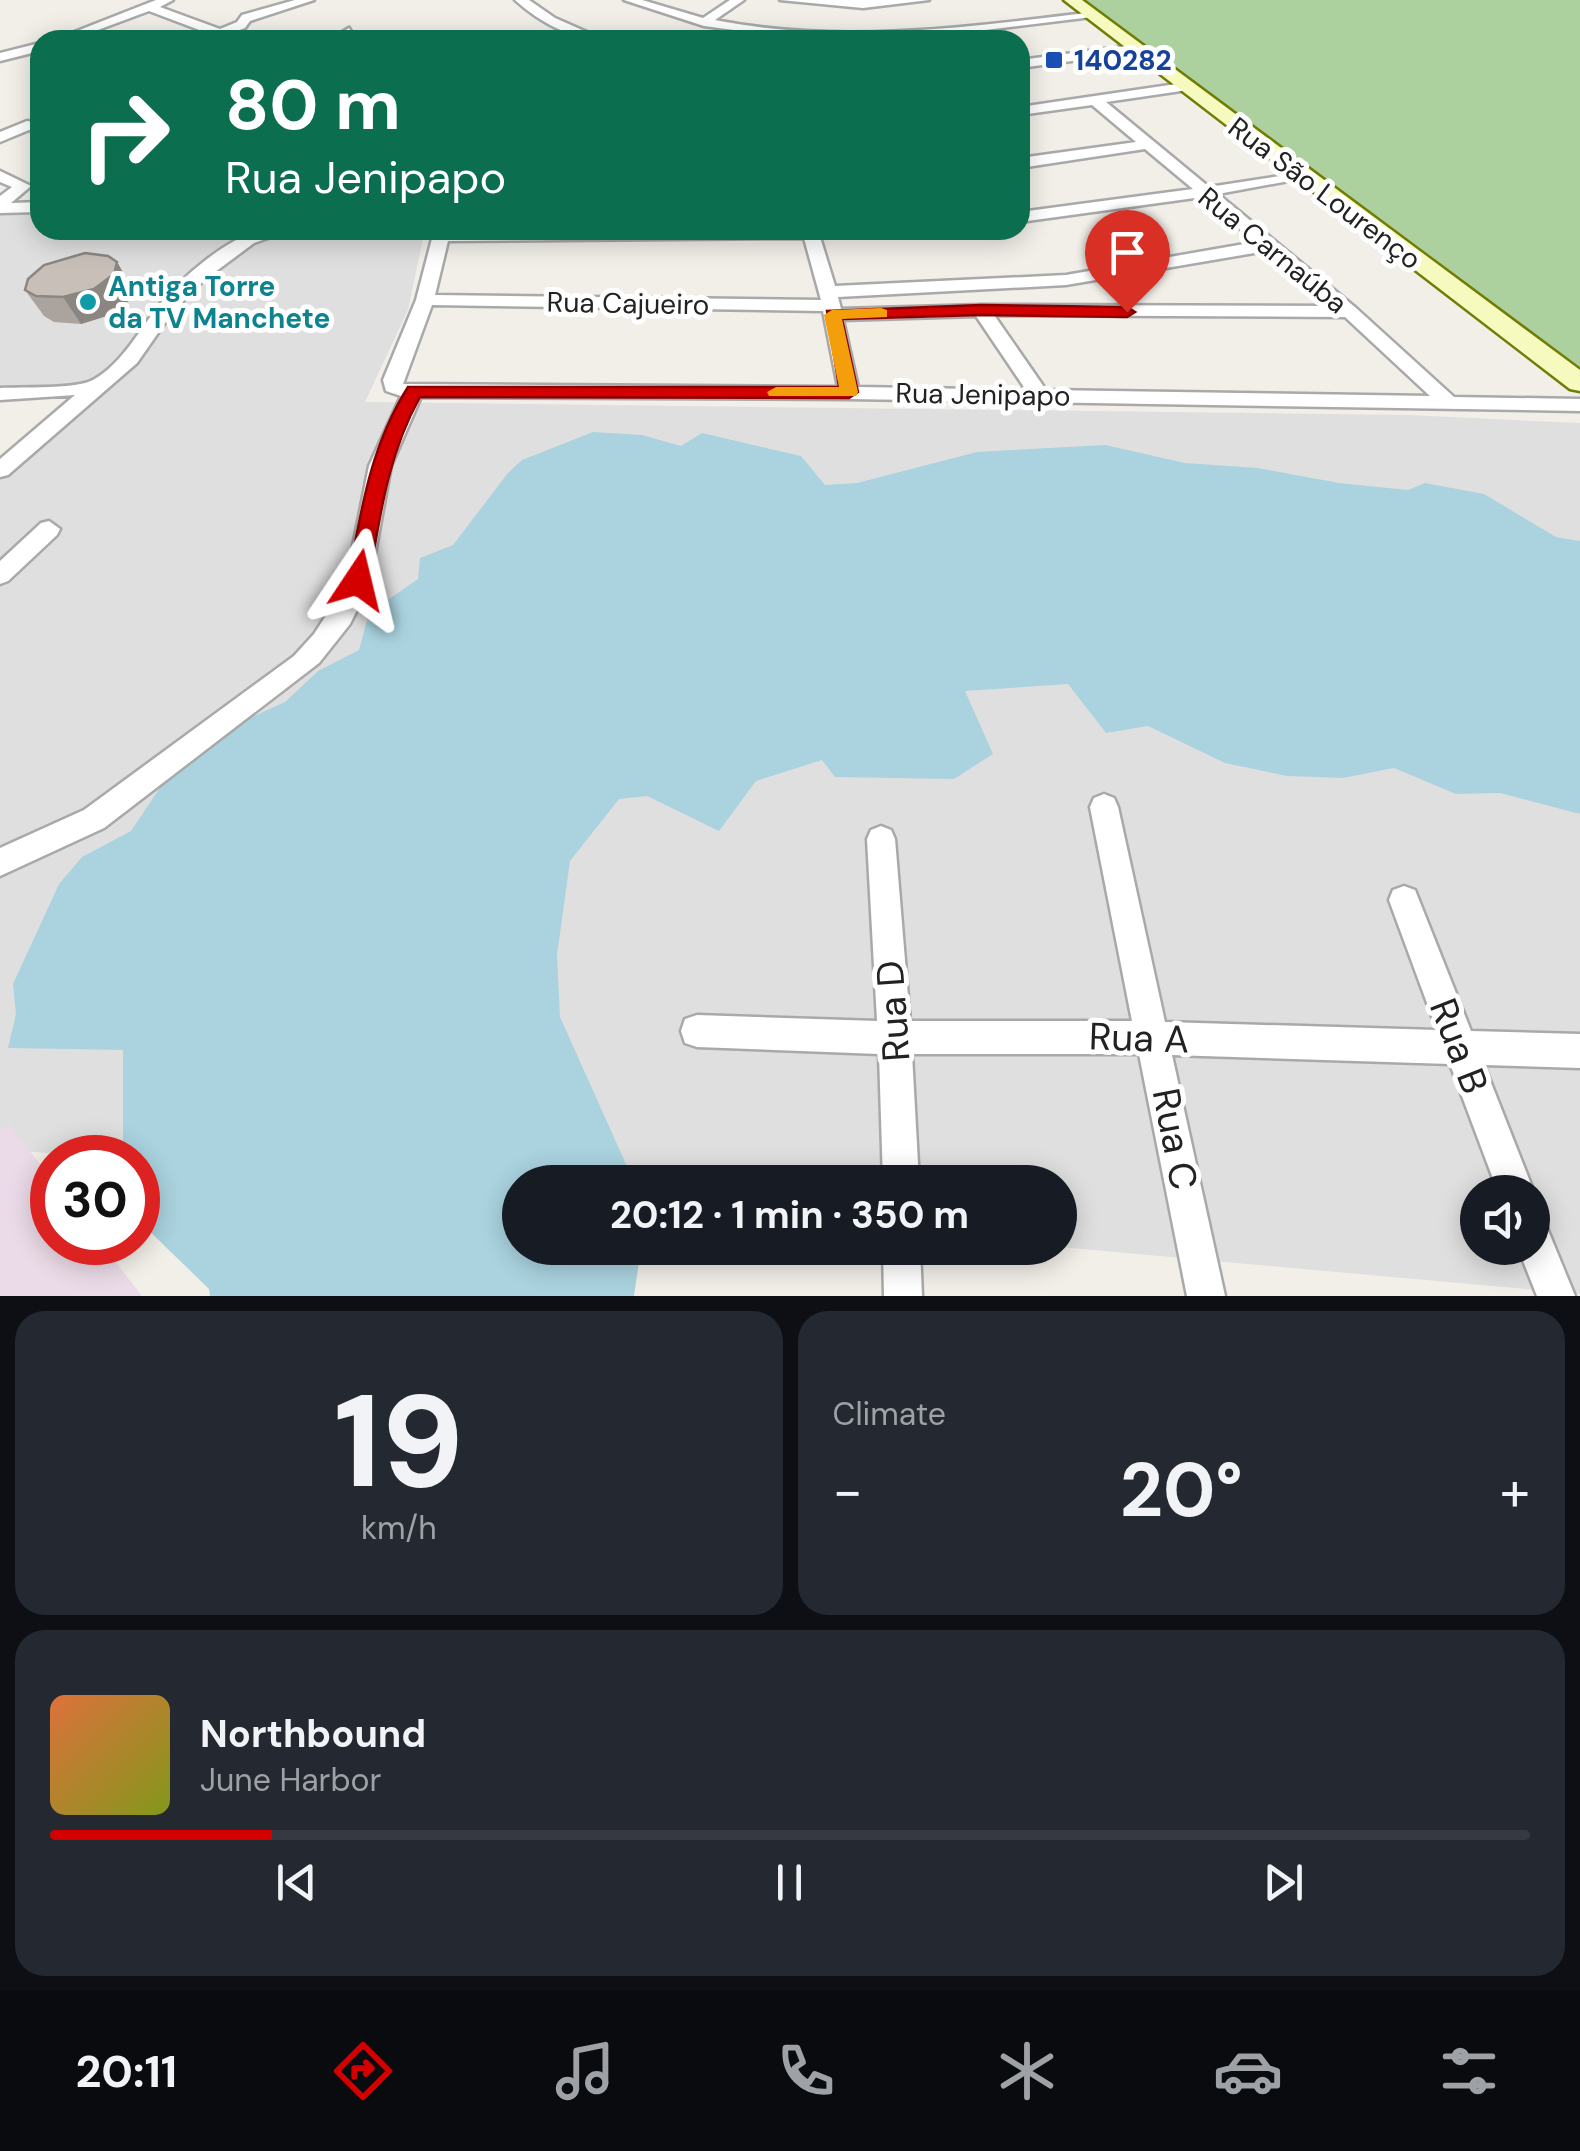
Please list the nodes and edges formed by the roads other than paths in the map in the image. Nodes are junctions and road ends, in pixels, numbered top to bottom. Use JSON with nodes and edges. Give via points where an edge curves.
{"nodes":[{"id":1,"x":167,"y":0,"type":"edge"},
{"id":2,"x":308,"y":0,"type":"edge"},
{"id":3,"x":520,"y":0,"type":"edge"},
{"id":4,"x":630,"y":0,"type":"edge"},
{"id":5,"x":738,"y":0,"type":"edge"},
{"id":6,"x":786,"y":0,"type":"edge"},
{"id":7,"x":924,"y":0,"type":"edge"},
{"id":8,"x":1072,"y":0,"type":"edge"},
{"id":9,"x":894,"y":1,"type":"edge"},
{"id":10,"x":149,"y":7,"type":"junction"},
{"id":11,"x":1094,"y":16,"type":"junction"},
{"id":12,"x":704,"y":22,"type":"junction"},
{"id":13,"x":86,"y":30,"type":"edge"},
{"id":14,"x":210,"y":30,"type":"edge"},
{"id":15,"x":228,"y":30,"type":"edge"},
{"id":16,"x":573,"y":30,"type":"edge"},
{"id":17,"x":756,"y":30,"type":"edge"},
{"id":18,"x":978,"y":30,"type":"edge"},
{"id":19,"x":30,"y":49,"type":"edge"},
{"id":20,"x":1134,"y":49,"type":"junction"},
{"id":21,"x":0,"y":56,"type":"edge"},
{"id":22,"x":1030,"y":63,"type":"edge"},
{"id":23,"x":1183,"y":86,"type":"junction"},
{"id":24,"x":1096,"y":101,"type":"junction"},
{"id":25,"x":1030,"y":110,"type":"edge"},
{"id":26,"x":30,"y":125,"type":"edge"},
{"id":27,"x":0,"y":138,"type":"edge"},
{"id":28,"x":1146,"y":145,"type":"junction"},
{"id":29,"x":1030,"y":162,"type":"edge"},
{"id":30,"x":1300,"y":175,"type":"junction"},
{"id":31,"x":0,"y":176,"type":"edge"},
{"id":32,"x":1204,"y":192,"type":"junction"},
{"id":33,"x":0,"y":206,"type":"edge"},
{"id":34,"x":30,"y":208,"type":"edge"},
{"id":35,"x":1030,"y":216,"type":"edge"},
{"id":36,"x":238,"y":240,"type":"edge"},
{"id":37,"x":441,"y":240,"type":"edge"},
{"id":38,"x":812,"y":240,"type":"edge"},
{"id":39,"x":1271,"y":245,"type":"junction"},
{"id":40,"x":1109,"y":275,"type":"junction"},
{"id":41,"x":425,"y":300,"type":"junction"},
{"id":42,"x":830,"y":304,"type":"junction"},
{"id":43,"x":981,"y":310,"type":"junction"},
{"id":44,"x":1127,"y":312,"type":"junction"},
{"id":45,"x":1350,"y":312,"type":"junction"},
{"id":46,"x":1580,"y":383,"type":"edge"},
{"id":47,"x":404,"y":386,"type":"junction"},
{"id":48,"x":97,"y":388,"type":"junction"},
{"id":49,"x":849,"y":392,"type":"junction"},
{"id":50,"x":0,"y":394,"type":"edge"},
{"id":51,"x":1039,"y":395,"type":"junction"},
{"id":52,"x":1447,"y":401,"type":"junction"},
{"id":53,"x":1580,"y":405,"type":"edge"},
{"id":54,"x":0,"y":470,"type":"edge"},
{"id":55,"x":49,"y":529,"type":"dead end"},
{"id":56,"x":0,"y":574,"type":"edge"},
{"id":57,"x":1104,"y":807,"type":"dead end"},
{"id":58,"x":881,"y":839,"type":"dead end"},
{"id":59,"x":0,"y":862,"type":"edge"},
{"id":60,"x":1404,"y":900,"type":"dead end"},
{"id":61,"x":698,"y":1031,"type":"dead end"},
{"id":62,"x":896,"y":1038,"type":"junction"},
{"id":63,"x":1155,"y":1040,"type":"junction"},
{"id":64,"x":1460,"y":1049,"type":"junction"},
{"id":65,"x":1580,"y":1052,"type":"edge"},
{"id":66,"x":900,"y":1165,"type":"edge"},
{"id":67,"x":1509,"y":1175,"type":"edge"},
{"id":68,"x":902,"y":1265,"type":"edge"},
{"id":69,"x":1544,"y":1265,"type":"edge"},
{"id":70,"x":903,"y":1296,"type":"edge"},
{"id":71,"x":1206,"y":1296,"type":"edge"},
{"id":72,"x":1556,"y":1296,"type":"edge"}],
"edges":[{"from":1,"to":10,"type":"street"},
{"from":2,"to":15,"type":"street","via":[[253,15]]},
{"from":3,"to":16,"type":"street"},
{"from":4,"to":12,"type":"street"},
{"from":5,"to":12,"type":"street"},
{"from":6,"to":9,"type":"street"},
{"from":7,"to":9,"type":"street"},
{"from":8,"to":11,"type":"street","name":"Rua São Lourenço"},
{"from":10,"to":13,"type":"street"},
{"from":10,"to":14,"type":"street"},
{"from":11,"to":18,"type":"street"},
{"from":11,"to":20,"type":"street","name":"Rua São Lourenço"},
{"from":12,"to":17,"type":"street"},
{"from":19,"to":21,"type":"street"},
{"from":20,"to":22,"type":"street"},
{"from":20,"to":23,"type":"street","name":"Rua São Lourenço"},
{"from":23,"to":24,"type":"street"},
{"from":23,"to":30,"type":"street","name":"Rua São Lourenço"},
{"from":24,"to":25,"type":"street"},
{"from":24,"to":28,"type":"street","name":"Rua Carnaúba"},
{"from":26,"to":27,"type":"street"},
{"from":28,"to":29,"type":"street"},
{"from":28,"to":32,"type":"street","name":"Rua Carnaúba"},
{"from":30,"to":32,"type":"street"},
{"from":30,"to":46,"type":"street","name":"Rua São Lourenço"},
{"from":31,"to":33,"type":"street","via":[[23,186]]},
{"from":32,"to":35,"type":"street"},
{"from":32,"to":39,"type":"street","name":"Rua Carnaúba"},
{"from":33,"to":34,"type":"street"},
{"from":36,"to":48,"type":"street","via":[[179,294],[145,343]]},
{"from":37,"to":41,"type":"street"},
{"from":38,"to":42,"type":"street"},
{"from":39,"to":40,"type":"street","name":"Rua Cajueiro"},
{"from":39,"to":45,"type":"street","name":"Rua Carnaúba"},
{"from":40,"to":42,"type":"street","name":"Rua Cajueiro"},
{"from":40,"to":44,"type":"street"},
{"from":41,"to":42,"type":"street","name":"Rua Cajueiro"},
{"from":41,"to":47,"type":"street"},
{"from":42,"to":43,"type":"street"},
{"from":42,"to":49,"type":"street"},
{"from":43,"to":44,"type":"street"},
{"from":43,"to":51,"type":"street"},
{"from":44,"to":45,"type":"street"},
{"from":45,"to":52,"type":"street","name":"Rua Carnaúba"},
{"from":47,"to":49,"type":"street","name":"Rua Jenipapo"},
{"from":47,"to":59,"type":"street","via":[[377,476],[358,580],[332,631],[303,663],[109,808],[60,838]]},
{"from":48,"to":50,"type":"street"},
{"from":48,"to":54,"type":"street"},
{"from":49,"to":51,"type":"street","name":"Rua Jenipapo"},
{"from":51,"to":52,"type":"street","name":"Rua Jenipapo"},
{"from":52,"to":53,"type":"street","name":"Rua Jenipapo"},
{"from":55,"to":56,"type":"street"},
{"from":57,"to":63,"type":"street","name":"Rua C"},
{"from":58,"to":62,"type":"street","name":"Rua D"},
{"from":60,"to":64,"type":"street","name":"Rua B"},
{"from":61,"to":62,"type":"street","name":"Rua A"},
{"from":62,"to":63,"type":"street","name":"Rua A","via":[[1051,1034]]},
{"from":62,"to":66,"type":"street","name":"Rua D"},
{"from":63,"to":64,"type":"street","name":"Rua A"},
{"from":63,"to":71,"type":"street","name":"Rua C"},
{"from":64,"to":65,"type":"street","name":"Rua A"},
{"from":64,"to":67,"type":"street","name":"Rua B"},
{"from":68,"to":70,"type":"street"},
{"from":69,"to":72,"type":"street"}]}
